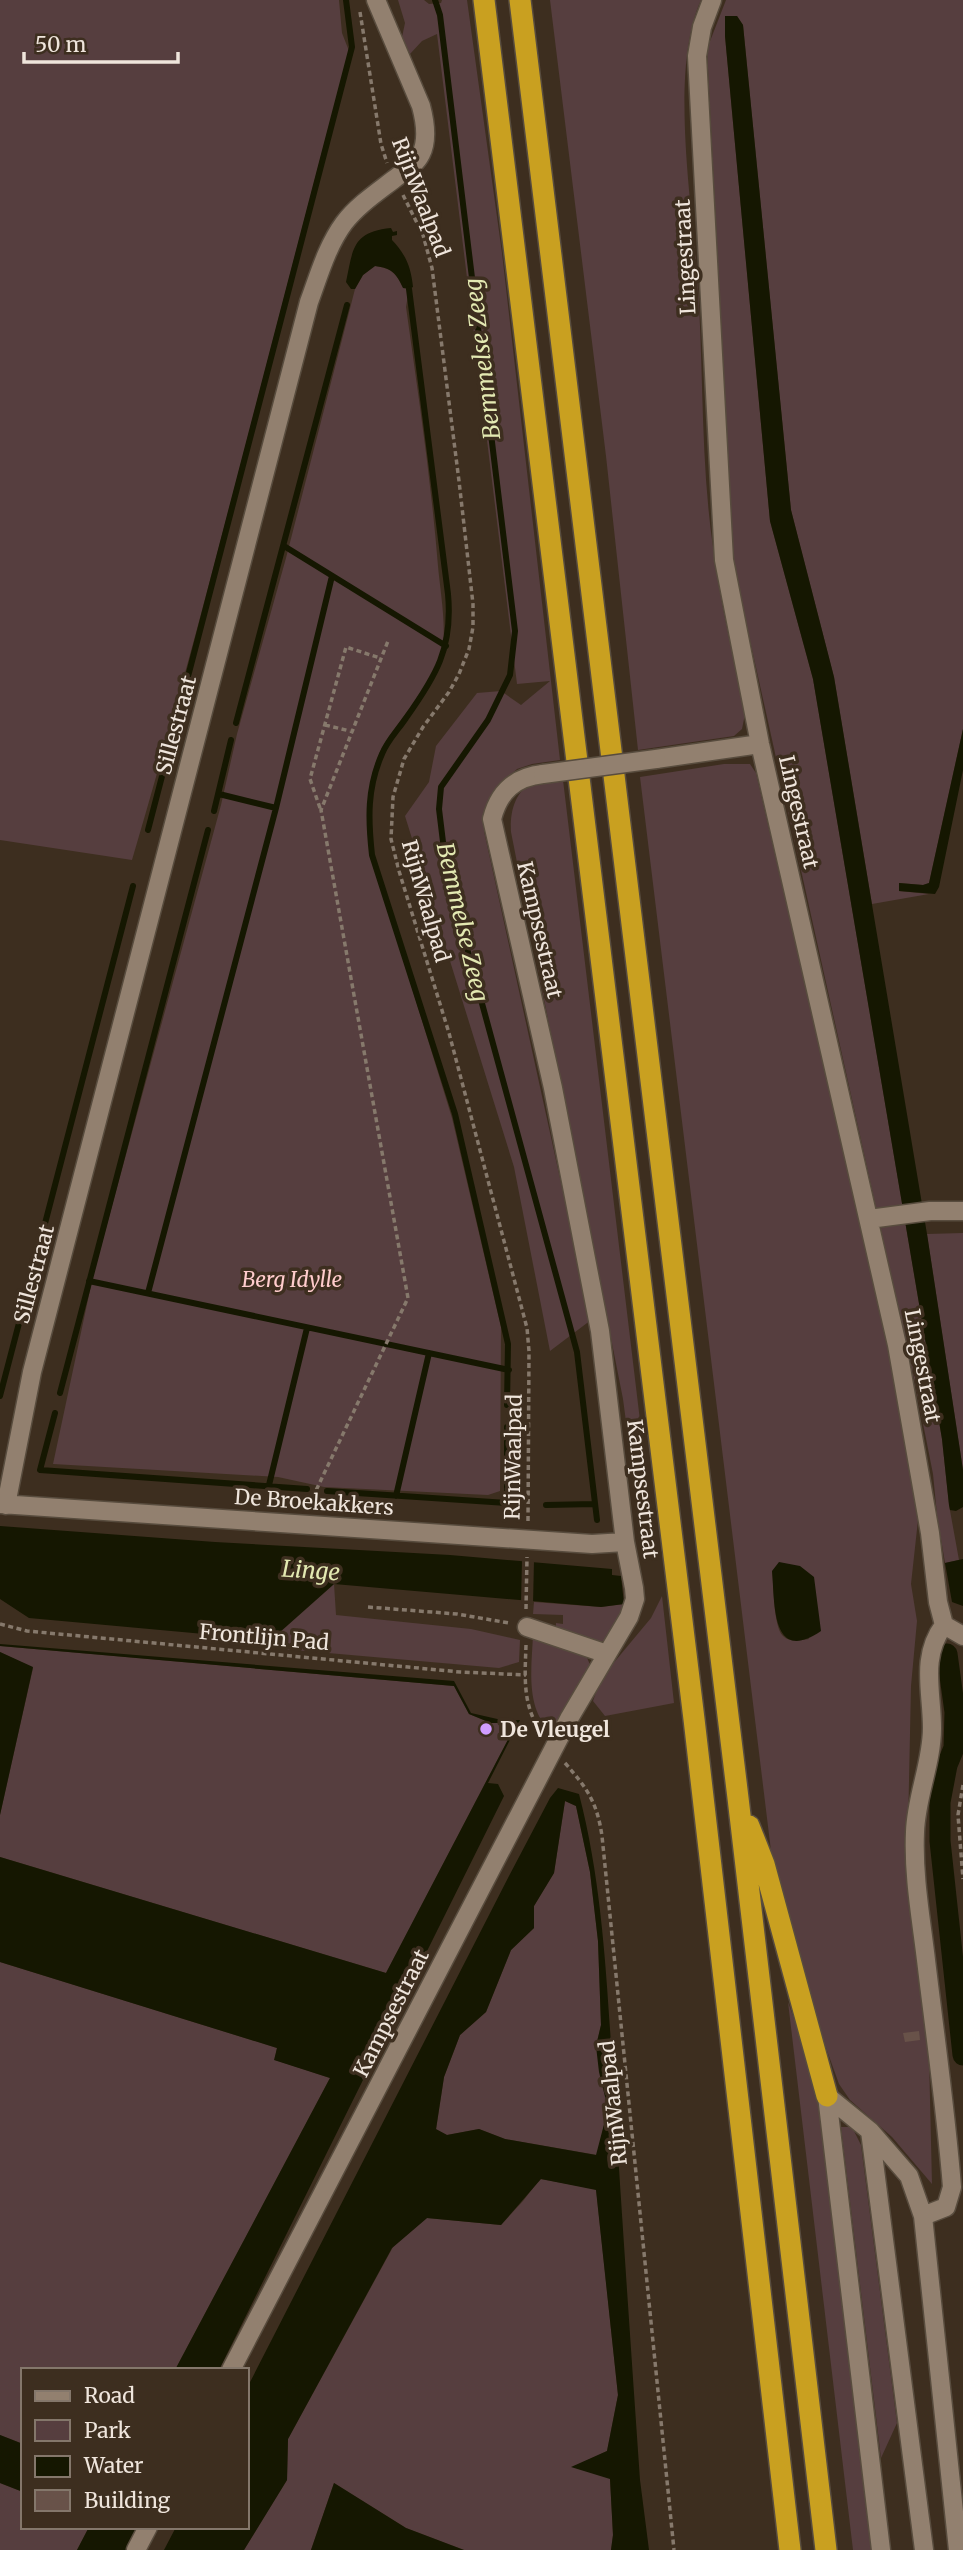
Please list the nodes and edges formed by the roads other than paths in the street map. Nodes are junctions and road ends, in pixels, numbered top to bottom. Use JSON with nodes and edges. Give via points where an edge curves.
{"nodes":[{"id":1,"x":376,"y":0,"type":"edge"},
{"id":2,"x":484,"y":0,"type":"edge"},
{"id":3,"x":520,"y":0,"type":"edge"},
{"id":4,"x":712,"y":0,"type":"edge"},
{"id":5,"x":760,"y":744,"type":"junction"},
{"id":6,"x":963,"y":1211,"type":"edge"},
{"id":7,"x":869,"y":1219,"type":"junction"},
{"id":8,"x":3,"y":1504,"type":"edge"},
{"id":9,"x":625,"y":1542,"type":"junction"},
{"id":10,"x":944,"y":1625,"type":"junction"},
{"id":11,"x":527,"y":1627,"type":"road end"},
{"id":12,"x":963,"y":1636,"type":"edge"},
{"id":13,"x":607,"y":1654,"type":"junction"},
{"id":14,"x":738,"y":1798,"type":"junction"},
{"id":15,"x":827,"y":2096,"type":"junction"},
{"id":16,"x":870,"y":2131,"type":"junction"},
{"id":17,"x":923,"y":2216,"type":"junction"},
{"id":18,"x":232,"y":2368,"type":"edge"},
{"id":19,"x":147,"y":2529,"type":"edge"},
{"id":20,"x":136,"y":2550,"type":"edge"},
{"id":21,"x":790,"y":2550,"type":"edge"},
{"id":22,"x":826,"y":2550,"type":"edge"},
{"id":23,"x":881,"y":2550,"type":"edge"},
{"id":24,"x":923,"y":2550,"type":"edge"},
{"id":25,"x":958,"y":2550,"type":"edge"}],
"edges":[{"from":1,"to":8,"type":"street","name":"Sillestraat","via":[[421,106],[425,121],[421,154],[356,210],[335,236],[309,302],[32,1372]]},
{"from":2,"to":21,"type":"highway","via":[[691,1692]]},
{"from":3,"to":14,"type":"highway"},
{"from":4,"to":5,"type":"street","name":"Lingestraat","via":[[697,56],[719,500],[724,560]]},
{"from":5,"to":7,"type":"street","name":"Lingestraat"},
{"from":5,"to":9,"type":"street","name":"Kampsestraat","bridge":true,"via":[[524,776],[496,805],[492,819],[553,1088],[600,1331]]},
{"from":6,"to":7,"type":"street","via":[[930,1210]]},
{"from":7,"to":10,"type":"street","name":"Lingestraat","via":[[897,1345]]},
{"from":8,"to":9,"type":"street","name":"De Broekakkers","via":[[592,1544]]},
{"from":9,"to":13,"type":"street","name":"Kampsestraat","via":[[635,1599]]},
{"from":10,"to":12,"type":"street"},
{"from":10,"to":17,"type":"street","via":[[933,1639],[930,1656],[932,1729],[915,1831],[918,1897],[952,2187],[946,2207]]},
{"from":11,"to":13,"type":"street"},
{"from":13,"to":18,"type":"street","name":"Kampsestraat"},
{"from":14,"to":15,"type":"highway","via":[[764,1864]]},
{"from":14,"to":22,"type":"highway"},
{"from":15,"to":16,"type":"street"},
{"from":15,"to":23,"type":"street"},
{"from":16,"to":17,"type":"street","via":[[909,2176]]},
{"from":16,"to":24,"type":"street"},
{"from":17,"to":25,"type":"street"},
{"from":19,"to":20,"type":"street"}]}
